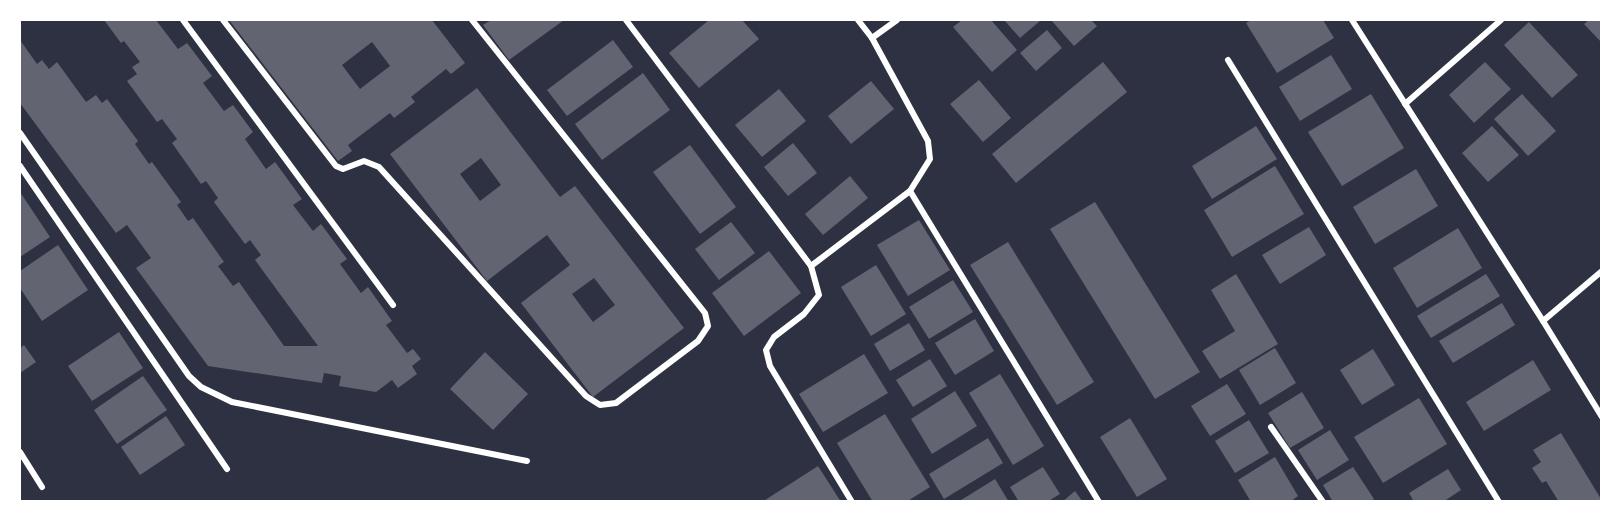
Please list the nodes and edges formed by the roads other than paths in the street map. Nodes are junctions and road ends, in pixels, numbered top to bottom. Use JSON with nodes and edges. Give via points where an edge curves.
{"nodes":[{"id":1,"x":183,"y":20,"type":"edge"},
{"id":2,"x":223,"y":20,"type":"edge"},
{"id":3,"x":472,"y":20,"type":"edge"},
{"id":4,"x":626,"y":20,"type":"edge"},
{"id":5,"x":858,"y":20,"type":"edge"},
{"id":6,"x":897,"y":20,"type":"edge"},
{"id":7,"x":1352,"y":20,"type":"edge"},
{"id":8,"x":1501,"y":20,"type":"edge"},
{"id":9,"x":872,"y":38,"type":"junction"},
{"id":10,"x":1228,"y":60,"type":"dead end"},
{"id":11,"x":1406,"y":104,"type":"junction"},
{"id":12,"x":20,"y":133,"type":"edge"},
{"id":13,"x":20,"y":166,"type":"edge"},
{"id":14,"x":910,"y":191,"type":"junction"},
{"id":15,"x":811,"y":266,"type":"junction"},
{"id":16,"x":1602,"y":271,"type":"edge"},
{"id":17,"x":393,"y":305,"type":"dead end"},
{"id":18,"x":1543,"y":321,"type":"junction"},
{"id":19,"x":1602,"y":417,"type":"edge"},
{"id":20,"x":1271,"y":427,"type":"dead end"},
{"id":21,"x":20,"y":452,"type":"edge"},
{"id":22,"x":527,"y":461,"type":"dead end"},
{"id":23,"x":227,"y":470,"type":"dead end"},
{"id":24,"x":42,"y":487,"type":"dead end"},
{"id":25,"x":852,"y":501,"type":"edge"},
{"id":26,"x":1099,"y":501,"type":"edge"},
{"id":27,"x":1323,"y":501,"type":"edge"},
{"id":28,"x":1499,"y":501,"type":"edge"}],
"edges":[{"from":1,"to":17,"type":"street"},
{"from":2,"to":3,"type":"street","via":[[336,166],[343,169],[364,161],[379,167],[586,396],[600,405],[616,402],[698,341],[708,326],[705,313]]},
{"from":4,"to":15,"type":"street"},
{"from":5,"to":9,"type":"street"},
{"from":6,"to":9,"type":"street"},
{"from":7,"to":11,"type":"street"},
{"from":8,"to":11,"type":"street"},
{"from":9,"to":14,"type":"street","via":[[928,141],[930,159]]},
{"from":10,"to":28,"type":"street"},
{"from":11,"to":18,"type":"street"},
{"from":12,"to":22,"type":"street","via":[[189,376],[201,387],[232,402]]},
{"from":13,"to":23,"type":"street"},
{"from":14,"to":15,"type":"street"},
{"from":14,"to":26,"type":"street"},
{"from":15,"to":25,"type":"street","via":[[819,295],[804,314],[774,337],[766,350],[770,366]]},
{"from":16,"to":18,"type":"street"},
{"from":18,"to":19,"type":"street"},
{"from":20,"to":27,"type":"street"},
{"from":21,"to":24,"type":"street"}]}
